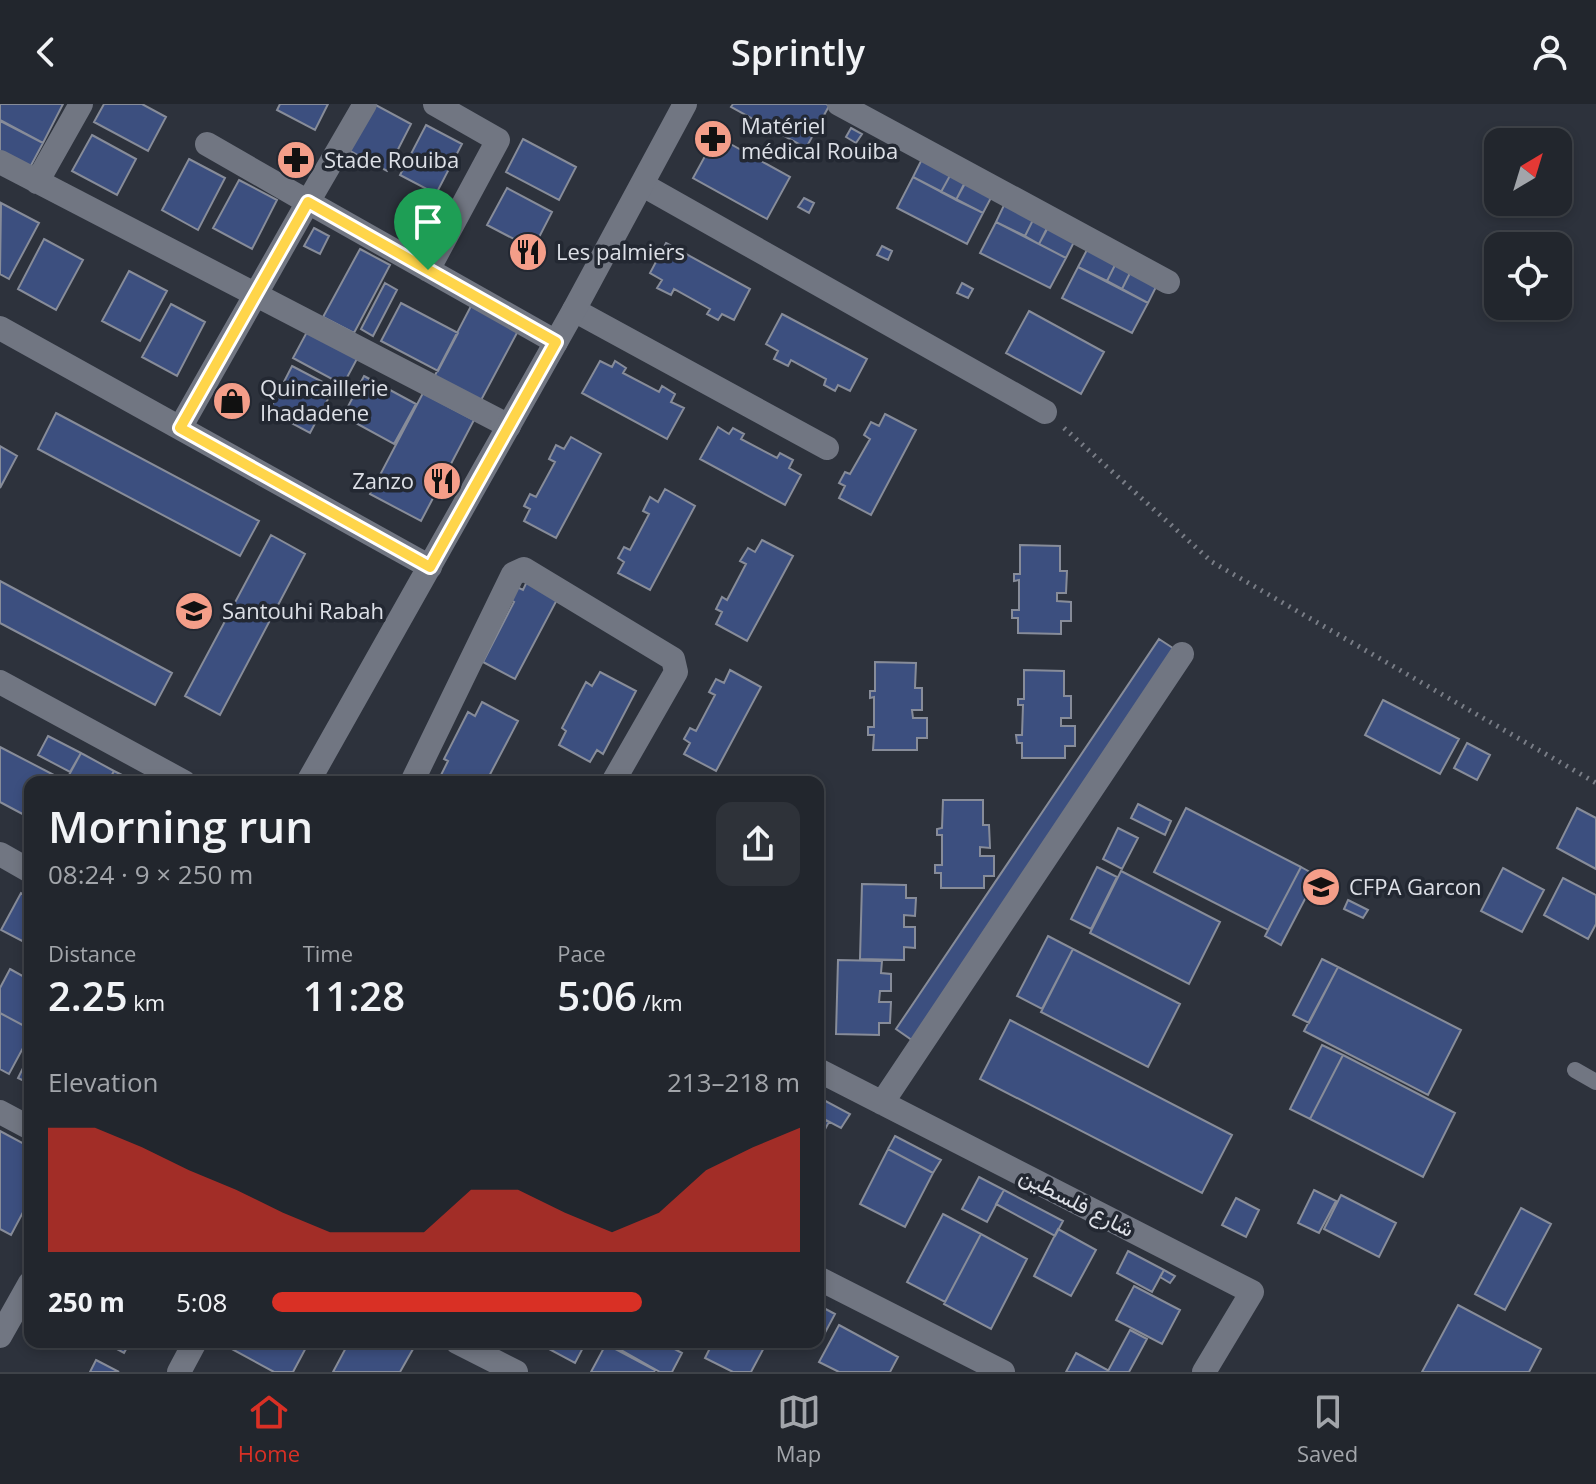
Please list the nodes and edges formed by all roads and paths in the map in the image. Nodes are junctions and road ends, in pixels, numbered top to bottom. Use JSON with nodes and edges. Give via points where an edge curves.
{"nodes":[{"id":1,"x":81,"y":104,"type":"edge"},
{"id":2,"x":365,"y":104,"type":"edge"},
{"id":3,"x":435,"y":104,"type":"edge"},
{"id":4,"x":685,"y":104,"type":"edge"},
{"id":5,"x":839,"y":104,"type":"edge"},
{"id":6,"x":207,"y":144,"type":"dead end"},
{"id":7,"x":0,"y":162,"type":"edge"},
{"id":8,"x":37,"y":182,"type":"junction"},
{"id":9,"x":643,"y":185,"type":"junction"},
{"id":10,"x":308,"y":202,"type":"junction"},
{"id":11,"x":428,"y":270,"type":"junction"},
{"id":12,"x":1168,"y":282,"type":"dead end"},
{"id":13,"x":254,"y":296,"type":"junction"},
{"id":14,"x":574,"y":310,"type":"junction"},
{"id":15,"x":0,"y":328,"type":"edge"},
{"id":16,"x":556,"y":342,"type":"junction"},
{"id":17,"x":1045,"y":412,"type":"joint"},
{"id":18,"x":509,"y":426,"type":"junction"},
{"id":19,"x":180,"y":428,"type":"junction"},
{"id":20,"x":827,"y":448,"type":"dead end"},
{"id":21,"x":430,"y":567,"type":"junction"},
{"id":22,"x":1182,"y":654,"type":"dead end"},
{"id":23,"x":0,"y":682,"type":"edge"},
{"id":24,"x":173,"y":776,"type":"edge"},
{"id":25,"x":311,"y":776,"type":"edge"},
{"id":26,"x":415,"y":776,"type":"edge"},
{"id":27,"x":616,"y":776,"type":"edge"},
{"id":28,"x":1596,"y":783,"type":"edge"},
{"id":29,"x":0,"y":854,"type":"edge"},
{"id":30,"x":24,"y":868,"type":"edge"},
{"id":31,"x":1575,"y":1070,"type":"dead end"},
{"id":32,"x":824,"y":1073,"type":"edge"},
{"id":33,"x":1596,"y":1082,"type":"edge"},
{"id":34,"x":882,"y":1103,"type":"junction"},
{"id":35,"x":0,"y":1112,"type":"edge"},
{"id":36,"x":24,"y":1125,"type":"edge"},
{"id":37,"x":824,"y":1281,"type":"edge"},
{"id":38,"x":24,"y":1294,"type":"edge"},
{"id":39,"x":0,"y":1336,"type":"edge"},
{"id":40,"x":192,"y":1348,"type":"edge"},
{"id":41,"x":469,"y":1348,"type":"edge"},
{"id":42,"x":179,"y":1372,"type":"edge"},
{"id":43,"x":516,"y":1372,"type":"edge"},
{"id":44,"x":1003,"y":1372,"type":"edge"},
{"id":45,"x":1204,"y":1372,"type":"edge"}],
"edges":[{"from":1,"to":8,"type":"street"},
{"from":2,"to":10,"type":"street"},
{"from":3,"to":11,"type":"street","via":[[498,140]]},
{"from":4,"to":9,"type":"street"},
{"from":5,"to":12,"type":"street"},
{"from":6,"to":10,"type":"street"},
{"from":7,"to":8,"type":"street"},
{"from":8,"to":13,"type":"street"},
{"from":9,"to":14,"type":"street"},
{"from":9,"to":17,"type":"street"},
{"from":10,"to":11,"type":"street"},
{"from":10,"to":13,"type":"street"},
{"from":11,"to":16,"type":"street"},
{"from":13,"to":18,"type":"street"},
{"from":13,"to":19,"type":"street"},
{"from":14,"to":16,"type":"street"},
{"from":14,"to":20,"type":"street"},
{"from":15,"to":19,"type":"street"},
{"from":16,"to":18,"type":"street"},
{"from":17,"to":28,"type":"path","via":[[1212,562]]},
{"from":18,"to":21,"type":"street"},
{"from":19,"to":21,"type":"street"},
{"from":21,"to":25,"type":"street"},
{"from":22,"to":34,"type":"street"},
{"from":23,"to":24,"type":"street"},
{"from":26,"to":27,"type":"street","via":[[513,574],[524,569],[673,659],[676,672]]},
{"from":29,"to":30,"type":"street"},
{"from":31,"to":33,"type":"lane"},
{"from":32,"to":34,"type":"street","name":"شارع فلسطين"},
{"from":34,"to":45,"type":"street","name":"شارع فلسطين","via":[[1252,1292]]},
{"from":35,"to":36,"type":"street"},
{"from":37,"to":44,"type":"street"},
{"from":38,"to":39,"type":"street"},
{"from":40,"to":42,"type":"street"},
{"from":41,"to":43,"type":"street"}]}
